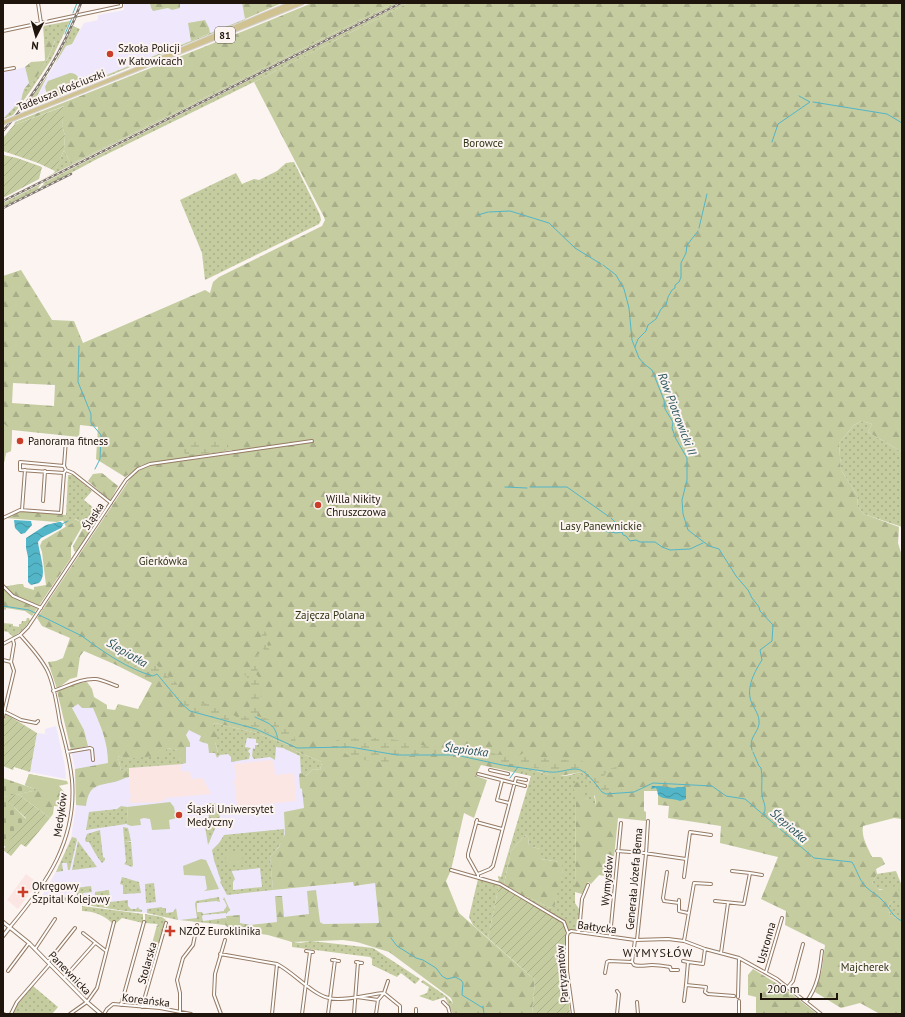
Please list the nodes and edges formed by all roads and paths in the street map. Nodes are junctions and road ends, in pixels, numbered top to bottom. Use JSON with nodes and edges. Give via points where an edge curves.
{"nodes":[{"id":1,"x":38,"y":3,"type":"edge"},
{"id":2,"x":292,"y":3,"type":"edge"},
{"id":3,"x":302,"y":3,"type":"edge"},
{"id":4,"x":121,"y":4,"type":"edge"},
{"id":5,"x":41,"y":23,"type":"junction"},
{"id":6,"x":3,"y":31,"type":"edge"},
{"id":7,"x":147,"y":64,"type":"junction"},
{"id":8,"x":14,"y":68,"type":"dead end"},
{"id":9,"x":3,"y":70,"type":"edge"},
{"id":10,"x":3,"y":123,"type":"edge"},
{"id":11,"x":66,"y":440,"type":"dead end"},
{"id":12,"x":312,"y":441,"type":"dead end"},
{"id":13,"x":64,"y":466,"type":"junction"},
{"id":14,"x":25,"y":470,"type":"junction"},
{"id":15,"x":66,"y":470,"type":"junction"},
{"id":16,"x":45,"y":472,"type":"junction"},
{"id":17,"x":64,"y":472,"type":"junction"},
{"id":18,"x":43,"y":501,"type":"dead end"},
{"id":19,"x":111,"y":503,"type":"junction"},
{"id":20,"x":21,"y":510,"type":"junction"},
{"id":21,"x":3,"y":518,"type":"edge"},
{"id":22,"x":3,"y":586,"type":"edge"},
{"id":23,"x":41,"y":608,"type":"junction"},
{"id":24,"x":20,"y":635,"type":"junction"},
{"id":25,"x":12,"y":640,"type":"junction"},
{"id":26,"x":3,"y":644,"type":"edge"},
{"id":27,"x":3,"y":660,"type":"edge"},
{"id":28,"x":11,"y":662,"type":"junction"},
{"id":29,"x":118,"y":686,"type":"dead end"},
{"id":30,"x":53,"y":691,"type":"junction"},
{"id":31,"x":4,"y":711,"type":"edge"},
{"id":32,"x":3,"y":717,"type":"edge"},
{"id":33,"x":38,"y":721,"type":"dead end"},
{"id":34,"x":68,"y":752,"type":"junction"},
{"id":35,"x":93,"y":760,"type":"dead end"},
{"id":36,"x":490,"y":770,"type":"dead end"},
{"id":37,"x":494,"y":771,"type":"junction"},
{"id":38,"x":478,"y":774,"type":"dead end"},
{"id":39,"x":508,"y":774,"type":"dead end"},
{"id":40,"x":492,"y":778,"type":"junction"},
{"id":41,"x":526,"y":780,"type":"dead end"},
{"id":42,"x":502,"y":781,"type":"junction"},
{"id":43,"x":514,"y":784,"type":"junction"},
{"id":44,"x":525,"y":786,"type":"dead end"},
{"id":45,"x":509,"y":803,"type":"junction"},
{"id":46,"x":648,"y":821,"type":"dead end"},
{"id":47,"x":621,"y":823,"type":"dead end"},
{"id":48,"x":502,"y":830,"type":"junction"},
{"id":49,"x":711,"y":835,"type":"dead end"},
{"id":50,"x":617,"y":851,"type":"junction"},
{"id":51,"x":646,"y":854,"type":"junction"},
{"id":52,"x":686,"y":860,"type":"junction"},
{"id":53,"x":451,"y":870,"type":"dead end"},
{"id":54,"x":732,"y":871,"type":"dead end"},
{"id":55,"x":667,"y":872,"type":"dead end"},
{"id":56,"x":750,"y":873,"type":"junction"},
{"id":57,"x":478,"y":874,"type":"junction"},
{"id":58,"x":762,"y":875,"type":"dead end"},
{"id":59,"x":478,"y":877,"type":"junction"},
{"id":60,"x":684,"y":877,"type":"dead end"},
{"id":61,"x":711,"y":884,"type":"dead end"},
{"id":62,"x":588,"y":885,"type":"dead end"},
{"id":63,"x":715,"y":901,"type":"dead end"},
{"id":64,"x":728,"y":902,"type":"junction"},
{"id":65,"x":679,"y":910,"type":"junction"},
{"id":66,"x":688,"y":913,"type":"junction"},
{"id":67,"x":678,"y":914,"type":"dead end"},
{"id":68,"x":782,"y":918,"type":"dead end"},
{"id":69,"x":55,"y":920,"type":"dead end"},
{"id":70,"x":3,"y":922,"type":"edge"},
{"id":71,"x":114,"y":922,"type":"dead end"},
{"id":72,"x":144,"y":922,"type":"dead end"},
{"id":73,"x":166,"y":923,"type":"dead end"},
{"id":74,"x":196,"y":925,"type":"dead end"},
{"id":75,"x":10,"y":927,"type":"junction"},
{"id":76,"x":75,"y":928,"type":"dead end"},
{"id":77,"x":579,"y":932,"type":"junction"},
{"id":78,"x":83,"y":933,"type":"dead end"},
{"id":79,"x":568,"y":933,"type":"junction"},
{"id":80,"x":3,"y":936,"type":"edge"},
{"id":81,"x":610,"y":936,"type":"junction"},
{"id":82,"x":225,"y":940,"type":"dead end"},
{"id":83,"x":636,"y":940,"type":"junction"},
{"id":84,"x":684,"y":941,"type":"junction"},
{"id":85,"x":30,"y":943,"type":"junction"},
{"id":86,"x":95,"y":943,"type":"junction"},
{"id":87,"x":803,"y":944,"type":"dead end"},
{"id":88,"x":35,"y":948,"type":"junction"},
{"id":89,"x":705,"y":949,"type":"junction"},
{"id":90,"x":106,"y":951,"type":"junction"},
{"id":91,"x":306,"y":951,"type":"dead end"},
{"id":92,"x":822,"y":951,"type":"dead end"},
{"id":93,"x":310,"y":952,"type":"junction"},
{"id":94,"x":313,"y":952,"type":"dead end"},
{"id":95,"x":721,"y":953,"type":"junction"},
{"id":96,"x":220,"y":954,"type":"junction"},
{"id":97,"x":739,"y":958,"type":"junction"},
{"id":98,"x":338,"y":961,"type":"dead end"},
{"id":99,"x":683,"y":961,"type":"dead end"},
{"id":100,"x":632,"y":962,"type":"junction"},
{"id":101,"x":688,"y":962,"type":"junction"},
{"id":102,"x":49,"y":963,"type":"junction"},
{"id":103,"x":362,"y":963,"type":"dead end"},
{"id":104,"x":277,"y":964,"type":"junction"},
{"id":105,"x":678,"y":970,"type":"dead end"},
{"id":106,"x":8,"y":971,"type":"dead end"},
{"id":107,"x":766,"y":972,"type":"junction"},
{"id":108,"x":605,"y":973,"type":"dead end"},
{"id":109,"x":64,"y":978,"type":"junction"},
{"id":110,"x":388,"y":981,"type":"dead end"},
{"id":111,"x":306,"y":984,"type":"junction"},
{"id":112,"x":686,"y":985,"type":"junction"},
{"id":113,"x":788,"y":987,"type":"junction"},
{"id":114,"x":617,"y":991,"type":"dead end"},
{"id":115,"x":384,"y":992,"type":"junction"},
{"id":116,"x":356,"y":996,"type":"junction"},
{"id":117,"x":734,"y":996,"type":"dead end"},
{"id":118,"x":738,"y":997,"type":"dead end"},
{"id":119,"x":330,"y":999,"type":"junction"},
{"id":120,"x":378,"y":1000,"type":"junction"},
{"id":121,"x":684,"y":1001,"type":"dead end"},
{"id":122,"x":87,"y":1002,"type":"junction"},
{"id":123,"x":443,"y":1002,"type":"dead end"},
{"id":124,"x":637,"y":1002,"type":"dead end"},
{"id":125,"x":739,"y":1002,"type":"dead end"},
{"id":126,"x":806,"y":1002,"type":"junction"},
{"id":127,"x":121,"y":1005,"type":"junction"},
{"id":128,"x":142,"y":1007,"type":"junction"},
{"id":129,"x":416,"y":1009,"type":"dead end"},
{"id":130,"x":180,"y":1012,"type":"junction"},
{"id":131,"x":10,"y":1014,"type":"edge"},
{"id":132,"x":70,"y":1014,"type":"edge"},
{"id":133,"x":103,"y":1014,"type":"edge"},
{"id":134,"x":191,"y":1014,"type":"edge"},
{"id":135,"x":221,"y":1014,"type":"edge"},
{"id":136,"x":272,"y":1014,"type":"edge"},
{"id":137,"x":302,"y":1014,"type":"edge"},
{"id":138,"x":328,"y":1014,"type":"edge"},
{"id":139,"x":354,"y":1014,"type":"edge"},
{"id":140,"x":376,"y":1014,"type":"edge"},
{"id":141,"x":400,"y":1014,"type":"edge"},
{"id":142,"x":416,"y":1014,"type":"edge"},
{"id":143,"x":450,"y":1014,"type":"edge"},
{"id":144,"x":573,"y":1014,"type":"edge"},
{"id":145,"x":617,"y":1014,"type":"edge"},
{"id":146,"x":638,"y":1014,"type":"edge"},
{"id":147,"x":739,"y":1014,"type":"edge"},
{"id":148,"x":821,"y":1014,"type":"edge"}],
"edges":[{"from":1,"to":5,"type":"street"},
{"from":2,"to":7,"type":"main road","name":"Tadeusza Kościuszki","number":"81"},
{"from":3,"to":7,"type":"main road","name":"Tadeusza Kościuszki","number":"81","via":[[173,56]]},
{"from":4,"to":5,"type":"street"},
{"from":5,"to":6,"type":"street"},
{"from":7,"to":10,"type":"main road","name":"Tadeusza Kościuszki","number":"81","bridge":true},
{"from":8,"to":9,"type":"street"},
{"from":11,"to":13,"type":"street"},
{"from":12,"to":19,"type":"street","name":"Śląska","via":[[150,464],[130,476]]},
{"from":13,"to":14,"type":"street","via":[[20,462],[20,470]]},
{"from":13,"to":15,"type":"street"},
{"from":14,"to":16,"type":"street"},
{"from":14,"to":20,"type":"street"},
{"from":15,"to":17,"type":"street"},
{"from":15,"to":19,"type":"street"},
{"from":16,"to":17,"type":"street"},
{"from":16,"to":18,"type":"street"},
{"from":17,"to":20,"type":"street","via":[[61,513]]},
{"from":19,"to":23,"type":"street","name":"Śląska"},
{"from":20,"to":21,"type":"street"},
{"from":22,"to":23,"type":"street","via":[[13,596]]},
{"from":23,"to":24,"type":"street","name":"Śląska"},
{"from":24,"to":25,"type":"street","name":"Śląska"},
{"from":24,"to":30,"type":"street","name":"Medyków","via":[[46,668]]},
{"from":25,"to":26,"type":"street","name":"Śląska"},
{"from":25,"to":28,"type":"street","via":[[14,644]]},
{"from":27,"to":28,"type":"street"},
{"from":28,"to":31,"type":"street","via":[[14,671]]},
{"from":29,"to":30,"type":"street","via":[[93,679]]},
{"from":30,"to":34,"type":"street","name":"Medyków"},
{"from":31,"to":32,"type":"street"},
{"from":31,"to":33,"type":"street","via":[[25,721]]},
{"from":34,"to":35,"type":"street","via":[[90,748]]},
{"from":34,"to":75,"type":"street","name":"Medyków","via":[[72,794],[64,846],[43,885]]},
{"from":36,"to":37,"type":"street"},
{"from":37,"to":39,"type":"street"},
{"from":37,"to":40,"type":"street"},
{"from":38,"to":40,"type":"street"},
{"from":40,"to":42,"type":"street"},
{"from":41,"to":43,"type":"street","via":[[516,778]]},
{"from":42,"to":43,"type":"street"},
{"from":42,"to":45,"type":"street","via":[[497,800]]},
{"from":43,"to":44,"type":"street"},
{"from":43,"to":45,"type":"street"},
{"from":45,"to":48,"type":"street"},
{"from":46,"to":51,"type":"street","name":"Generała Józefa Bema"},
{"from":47,"to":50,"type":"street","name":"Wymysłów"},
{"from":48,"to":57,"type":"street","via":[[493,866]]},
{"from":48,"to":57,"type":"street","via":[[476,821],[468,857]]},
{"from":49,"to":52,"type":"street","via":[[690,832]]},
{"from":50,"to":51,"type":"street","name":"Wymysłów"},
{"from":50,"to":81,"type":"street","name":"Wymysłów"},
{"from":51,"to":52,"type":"street","name":"Wymysłów"},
{"from":51,"to":83,"type":"street","name":"Generała Józefa Bema"},
{"from":52,"to":60,"type":"street"},
{"from":53,"to":59,"type":"street","name":"Bałtycka"},
{"from":54,"to":56,"type":"street"},
{"from":55,"to":65,"type":"street","via":[[663,898],[664,901],[679,902]]},
{"from":56,"to":58,"type":"street"},
{"from":56,"to":64,"type":"street","via":[[744,904]]},
{"from":57,"to":59,"type":"street"},
{"from":59,"to":79,"type":"street","name":"Bałtycka","via":[[502,885],[564,922]]},
{"from":61,"to":66,"type":"street","via":[[694,883]]},
{"from":62,"to":77,"type":"street","via":[[582,899]]},
{"from":63,"to":64,"type":"street"},
{"from":64,"to":95,"type":"street"},
{"from":65,"to":66,"type":"street"},
{"from":65,"to":67,"type":"street"},
{"from":66,"to":84,"type":"street"},
{"from":68,"to":107,"type":"street","name":"Ustronna"},
{"from":69,"to":88,"type":"street"},
{"from":70,"to":75,"type":"street","name":"Panewnicka"},
{"from":71,"to":90,"type":"street"},
{"from":72,"to":127,"type":"street"},
{"from":73,"to":128,"type":"street","name":"Stolarska"},
{"from":74,"to":130,"type":"street","via":[[193,945],[183,958],[178,980]]},
{"from":75,"to":80,"type":"street"},
{"from":75,"to":85,"type":"street","name":"Panewnicka"},
{"from":76,"to":102,"type":"street"},
{"from":77,"to":79,"type":"street","name":"Bałtycka"},
{"from":77,"to":81,"type":"street","name":"Bałtycka"},
{"from":78,"to":86,"type":"street"},
{"from":79,"to":144,"type":"street","name":"Partyzantów","via":[[567,971]]},
{"from":81,"to":83,"type":"street","name":"Bałtycka"},
{"from":82,"to":96,"type":"street"},
{"from":83,"to":84,"type":"street","name":"Bałtycka"},
{"from":83,"to":100,"type":"street","name":"Generała Józefa Bema"},
{"from":84,"to":89,"type":"street","name":"Bałtycka"},
{"from":85,"to":88,"type":"street","name":"Panewnicka"},
{"from":85,"to":106,"type":"street"},
{"from":86,"to":90,"type":"street"},
{"from":86,"to":109,"type":"street"},
{"from":87,"to":113,"type":"street","via":[[793,981]]},
{"from":88,"to":102,"type":"street","name":"Panewnicka"},
{"from":89,"to":95,"type":"street","name":"Bałtycka"},
{"from":89,"to":101,"type":"street","via":[[703,964]]},
{"from":90,"to":122,"type":"street","via":[[97,988]]},
{"from":91,"to":93,"type":"street"},
{"from":92,"to":126,"type":"street","via":[[816,985]]},
{"from":93,"to":94,"type":"street"},
{"from":93,"to":111,"type":"street"},
{"from":95,"to":97,"type":"street","name":"Bałtycka"},
{"from":96,"to":104,"type":"street"},
{"from":96,"to":135,"type":"street","via":[[215,974],[214,995]]},
{"from":97,"to":107,"type":"street","name":"Bałtycka"},
{"from":97,"to":118,"type":"street"},
{"from":98,"to":119,"type":"street","via":[[334,960]]},
{"from":99,"to":101,"type":"street"},
{"from":100,"to":105,"type":"street","via":[[637,966],[650,965]]},
{"from":100,"to":108,"type":"street","via":[[609,960]]},
{"from":101,"to":112,"type":"street"},
{"from":102,"to":109,"type":"street","name":"Panewnicka"},
{"from":102,"to":131,"type":"street"},
{"from":103,"to":116,"type":"street","via":[[357,962]]},
{"from":104,"to":111,"type":"street"},
{"from":104,"to":136,"type":"street"},
{"from":107,"to":113,"type":"street","name":"Bałtycka"},
{"from":109,"to":122,"type":"street","name":"Panewnicka"},
{"from":110,"to":115,"type":"street"},
{"from":111,"to":119,"type":"street"},
{"from":111,"to":137,"type":"street"},
{"from":112,"to":117,"type":"street","via":[[706,987],[705,992],[708,994]]},
{"from":112,"to":121,"type":"street"},
{"from":113,"to":126,"type":"street","name":"Bałtycka"},
{"from":114,"to":145,"type":"street"},
{"from":115,"to":116,"type":"street"},
{"from":115,"to":120,"type":"street"},
{"from":115,"to":141,"type":"street","via":[[400,1006]]},
{"from":116,"to":119,"type":"street"},
{"from":116,"to":120,"type":"street"},
{"from":116,"to":139,"type":"street"},
{"from":119,"to":138,"type":"street"},
{"from":120,"to":140,"type":"street"},
{"from":122,"to":132,"type":"street"},
{"from":122,"to":133,"type":"street","name":"Panewnicka"},
{"from":123,"to":143,"type":"street"},
{"from":124,"to":146,"type":"street"},
{"from":125,"to":147,"type":"street"},
{"from":126,"to":148,"type":"street","name":"Bałtycka"},
{"from":127,"to":128,"type":"street","name":"Koreańska"},
{"from":127,"to":133,"type":"street","name":"Koreańska","via":[[113,1004]]},
{"from":128,"to":130,"type":"street","name":"Koreańska"},
{"from":129,"to":142,"type":"street"},
{"from":130,"to":134,"type":"street","name":"Koreańska"}]}
